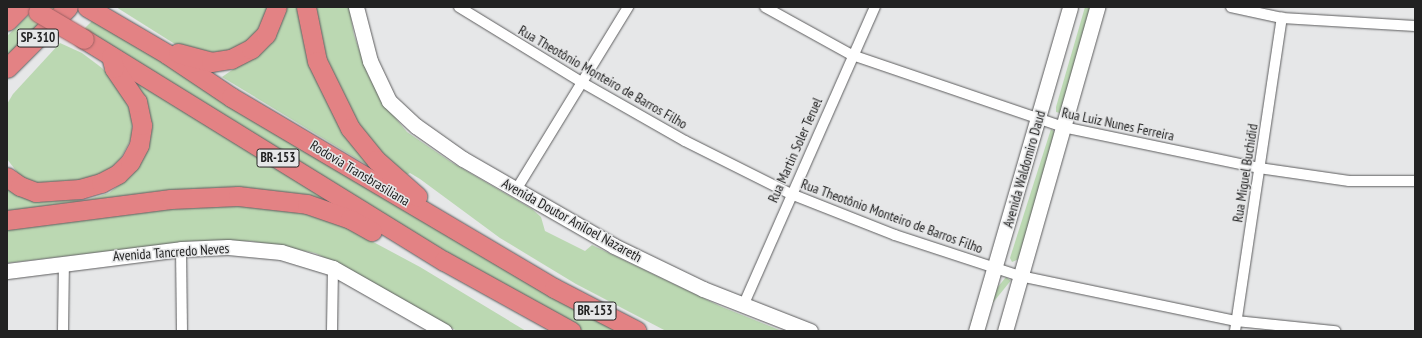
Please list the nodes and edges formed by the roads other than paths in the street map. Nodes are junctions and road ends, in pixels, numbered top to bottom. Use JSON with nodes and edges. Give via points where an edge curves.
{"nodes":[{"id":1,"x":21,"y":7,"type":"edge"},
{"id":2,"x":31,"y":7,"type":"edge"},
{"id":3,"x":68,"y":7,"type":"edge"},
{"id":4,"x":87,"y":7,"type":"edge"},
{"id":5,"x":277,"y":7,"type":"edge"},
{"id":6,"x":306,"y":7,"type":"edge"},
{"id":7,"x":356,"y":7,"type":"edge"},
{"id":8,"x":459,"y":7,"type":"edge"},
{"id":9,"x":628,"y":7,"type":"edge"},
{"id":10,"x":765,"y":7,"type":"edge"},
{"id":11,"x":875,"y":7,"type":"edge"},
{"id":12,"x":1070,"y":7,"type":"edge"},
{"id":13,"x":1097,"y":7,"type":"edge"},
{"id":14,"x":1231,"y":7,"type":"edge"},
{"id":15,"x":1282,"y":18,"type":"junction"},
{"id":16,"x":7,"y":21,"type":"edge"},
{"id":17,"x":1415,"y":26,"type":"edge"},
{"id":18,"x":167,"y":54,"type":"junction"},
{"id":19,"x":852,"y":55,"type":"junction"},
{"id":20,"x":112,"y":56,"type":"junction"},
{"id":21,"x":7,"y":68,"type":"edge"},
{"id":22,"x":583,"y":83,"type":"junction"},
{"id":23,"x":1039,"y":120,"type":"junction"},
{"id":24,"x":1063,"y":128,"type":"junction"},
{"id":25,"x":1259,"y":168,"type":"junction"},
{"id":26,"x":7,"y":177,"type":"edge"},
{"id":27,"x":1415,"y":181,"type":"edge"},
{"id":28,"x":516,"y":190,"type":"junction"},
{"id":29,"x":790,"y":194,"type":"junction"},
{"id":30,"x":7,"y":220,"type":"edge"},
{"id":31,"x":448,"y":225,"type":"junction"},
{"id":32,"x":181,"y":249,"type":"junction"},
{"id":33,"x":444,"y":261,"type":"junction"},
{"id":34,"x":64,"y":263,"type":"junction"},
{"id":35,"x":333,"y":268,"type":"junction"},
{"id":36,"x":995,"y":268,"type":"junction"},
{"id":37,"x":7,"y":271,"type":"edge"},
{"id":38,"x":1020,"y":276,"type":"junction"},
{"id":39,"x":743,"y":306,"type":"junction"},
{"id":40,"x":1236,"y":326,"type":"edge"},
{"id":41,"x":63,"y":331,"type":"edge"},
{"id":42,"x":182,"y":331,"type":"edge"},
{"id":43,"x":332,"y":331,"type":"edge"},
{"id":44,"x":444,"y":331,"type":"edge"},
{"id":45,"x":571,"y":331,"type":"edge"},
{"id":46,"x":636,"y":331,"type":"edge"},
{"id":47,"x":810,"y":331,"type":"edge"},
{"id":48,"x":976,"y":331,"type":"edge"},
{"id":49,"x":1005,"y":331,"type":"edge"},
{"id":50,"x":1334,"y":331,"type":"edge"}],
"edges":[{"from":1,"to":16,"type":"highway","number":"SP-310"},
{"from":2,"to":20,"type":"highway","number":"BR-153","bridge":true},
{"from":3,"to":21,"type":"highway","number":"SP-310"},
{"from":4,"to":18,"type":"highway","name":"Rodovia Transbrasiliana","number":"BR-153"},
{"from":5,"to":18,"type":"highway","via":[[266,34],[251,49],[231,59],[211,62],[190,58],[180,53]]},
{"from":6,"to":31,"type":"highway","via":[[317,61],[350,128],[376,160],[436,210]]},
{"from":7,"to":28,"type":"main road","name":"Avenida Doutor Aniloel Nazareth","via":[[370,61],[389,101],[416,126],[463,159]]},
{"from":8,"to":22,"type":"street","name":"Rua Theotônio Monteiro de Barros Filho"},
{"from":9,"to":22,"type":"street"},
{"from":10,"to":19,"type":"street","name":"Rua Luiz Nunes Ferreira"},
{"from":11,"to":19,"type":"street","name":"Rua Martin Soler Teruel"},
{"from":12,"to":23,"type":"main road","name":"Avenida Waldomiro Daud"},
{"from":13,"to":24,"type":"main road","name":"Avenida Waldomiro Daud"},
{"from":14,"to":15,"type":"street"},
{"from":15,"to":17,"type":"street"},
{"from":15,"to":25,"type":"street","name":"Rua Miguel Buchidid"},
{"from":18,"to":31,"type":"highway","name":"Rodovia Transbrasiliana","number":"BR-153","via":[[231,96]]},
{"from":19,"to":23,"type":"street","name":"Rua Luiz Nunes Ferreira"},
{"from":19,"to":29,"type":"street","name":"Rua Martin Soler Teruel"},
{"from":20,"to":26,"type":"highway","via":[[114,68],[137,102],[142,125],[139,145],[130,162],[118,174],[101,183],[80,189],[36,192],[20,186]]},
{"from":20,"to":33,"type":"highway","number":"BR-153"},
{"from":22,"to":28,"type":"street"},
{"from":22,"to":29,"type":"street","name":"Rua Theotônio Monteiro de Barros Filho","via":[[684,141]]},
{"from":23,"to":24,"type":"street","name":"Rua Luiz Nunes Ferreira"},
{"from":23,"to":36,"type":"main road","name":"Avenida Waldomiro Daud"},
{"from":24,"to":25,"type":"street","name":"Rua Luiz Nunes Ferreira"},
{"from":24,"to":38,"type":"main road","name":"Avenida Waldomiro Daud"},
{"from":25,"to":27,"type":"street","name":"Rua Luiz Nunes Ferreira","via":[[1349,181]]},
{"from":25,"to":40,"type":"street","name":"Rua Miguel Buchidid"},
{"from":28,"to":39,"type":"main road","name":"Avenida Doutor Aniloel Nazareth","via":[[614,246]]},
{"from":29,"to":36,"type":"street","name":"Rua Theotônio Monteiro de Barros Filho","via":[[895,235]]},
{"from":29,"to":39,"type":"street","name":"Rua Martin Soler Teruel"},
{"from":30,"to":33,"type":"highway","via":[[171,199],[238,196],[270,198],[307,204],[350,219],[400,247]]},
{"from":31,"to":46,"type":"highway","name":"Rodovia Transbrasiliana","number":"BR-153","via":[[554,288]]},
{"from":32,"to":34,"type":"main road","name":"Avenida Tancredo Neves"},
{"from":32,"to":35,"type":"main road","name":"Avenida Tancredo Neves","via":[[228,247],[281,252]]},
{"from":32,"to":42,"type":"street"},
{"from":33,"to":45,"type":"highway","number":"BR-153"},
{"from":34,"to":37,"type":"main road","name":"Avenida Tancredo Neves"},
{"from":34,"to":41,"type":"street"},
{"from":35,"to":43,"type":"street"},
{"from":35,"to":44,"type":"main road","name":"Avenida Tancredo Neves"},
{"from":36,"to":38,"type":"street","name":"Rua Theotônio Monteiro de Barros Filho"},
{"from":36,"to":48,"type":"main road","name":"Avenida Waldomiro Daud"},
{"from":38,"to":40,"type":"street","name":"Rua Theotônio Monteiro de Barros Filho"},
{"from":38,"to":49,"type":"main road","name":"Avenida Waldomiro Daud"},
{"from":39,"to":47,"type":"main road","name":"Avenida Doutor Aniloel Nazareth"},
{"from":40,"to":50,"type":"street","name":"Rua Theotônio Monteiro de Barros Filho"}]}
